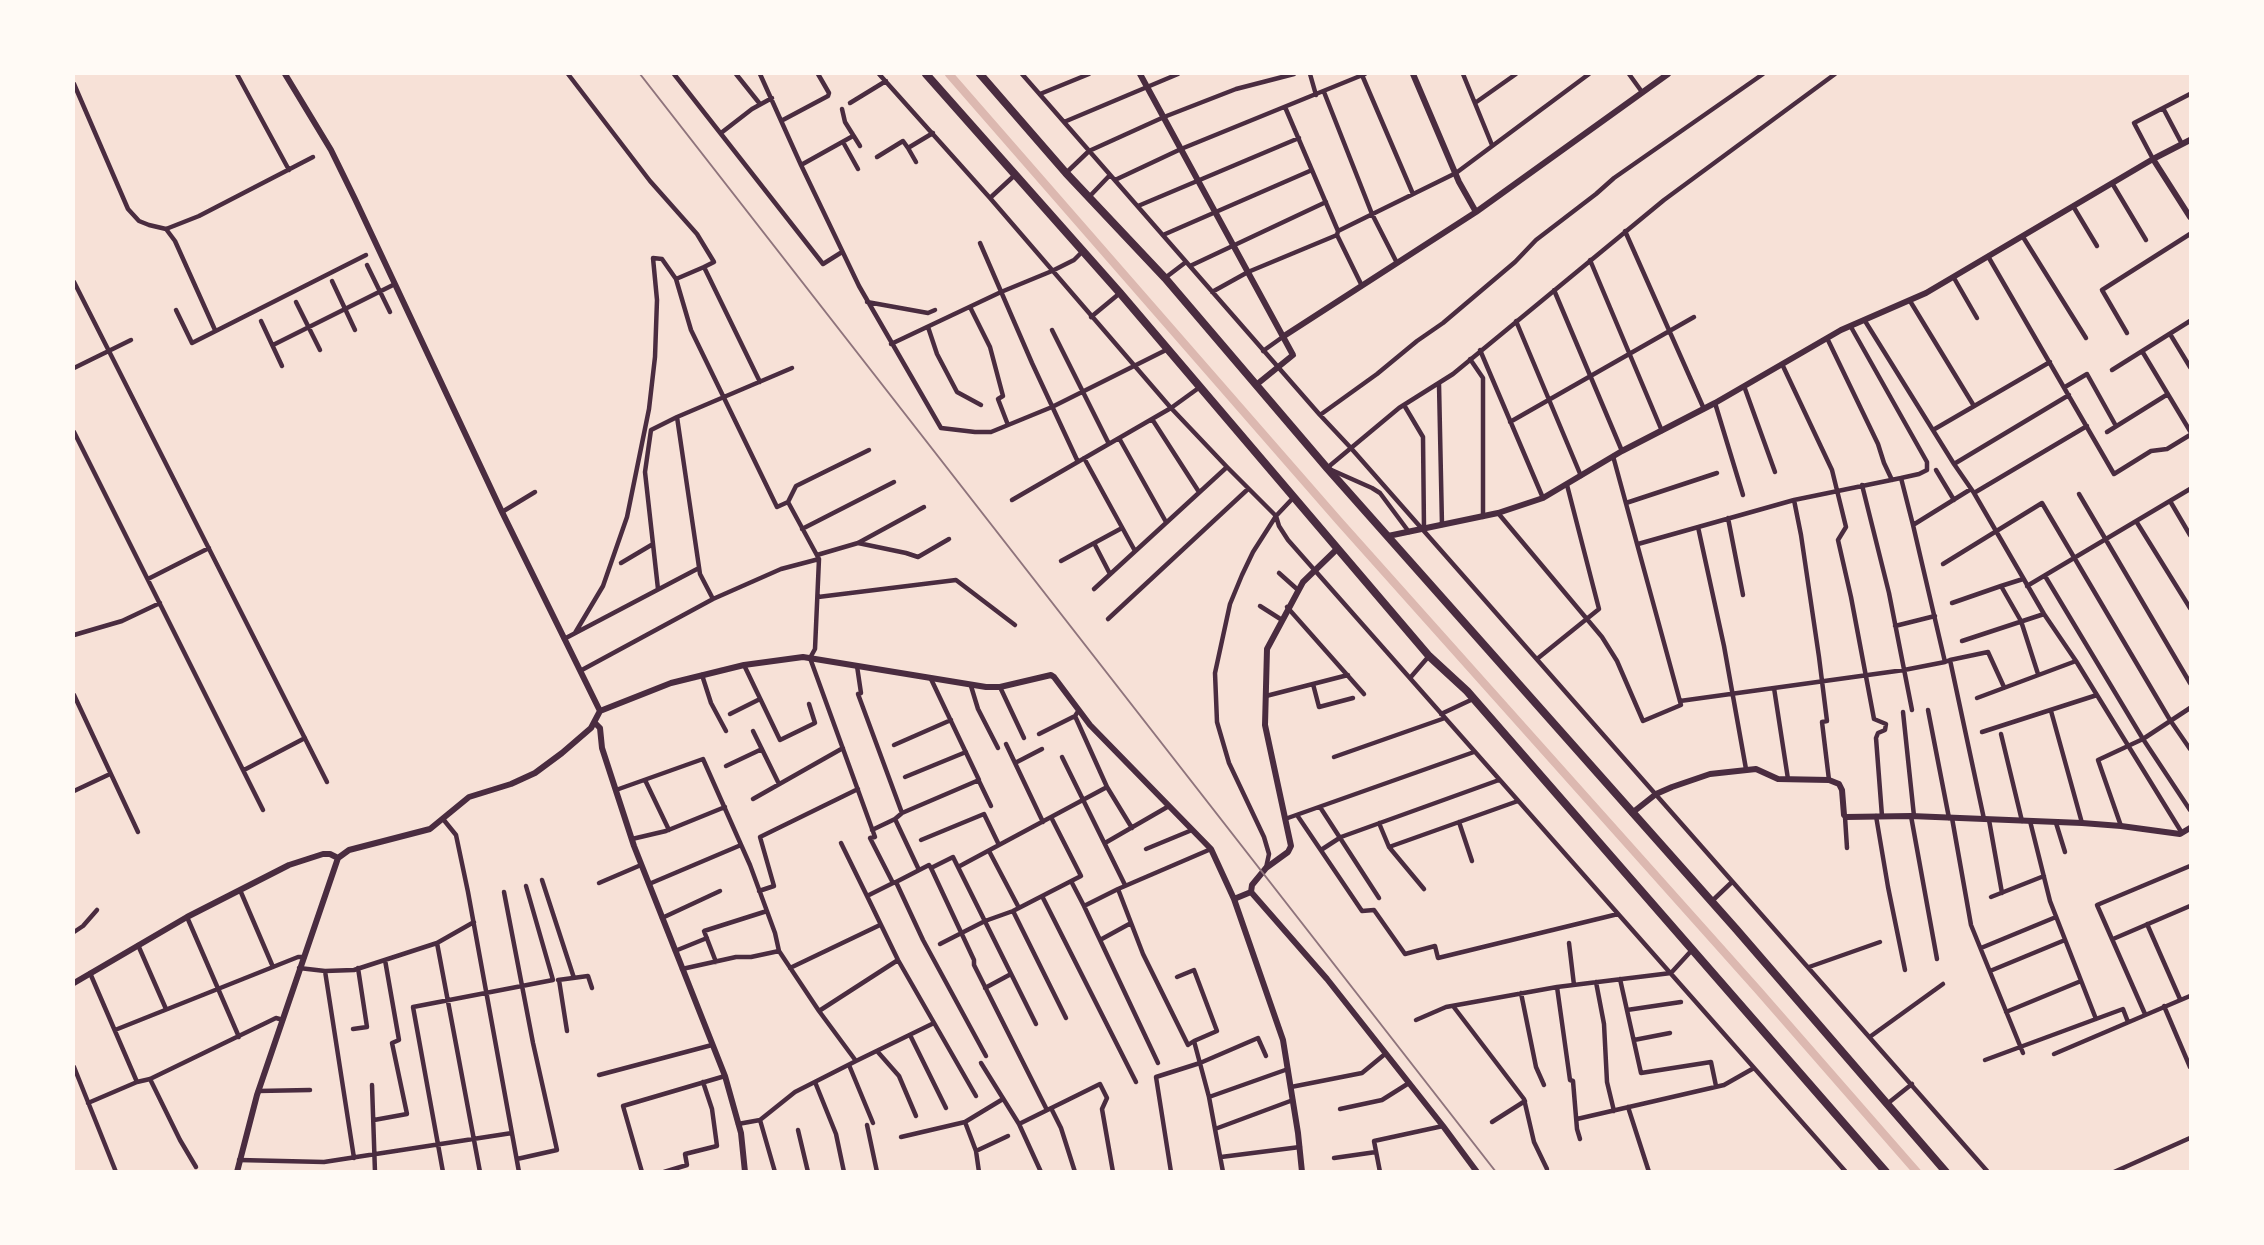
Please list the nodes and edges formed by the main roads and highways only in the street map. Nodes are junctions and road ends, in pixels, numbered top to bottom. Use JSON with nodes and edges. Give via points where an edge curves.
{"nodes":[{"id":1,"x":926,"y":74,"type":"edge"},
{"id":2,"x":980,"y":74,"type":"edge"},
{"id":3,"x":1886,"y":1172,"type":"edge"},
{"id":4,"x":1946,"y":1172,"type":"edge"}],
"edges":[{"from":1,"to":3,"type":"highway","via":[[1120,293],[1429,656],[1473,699]]},
{"from":2,"to":4,"type":"highway","via":[[1164,278]]}]}
